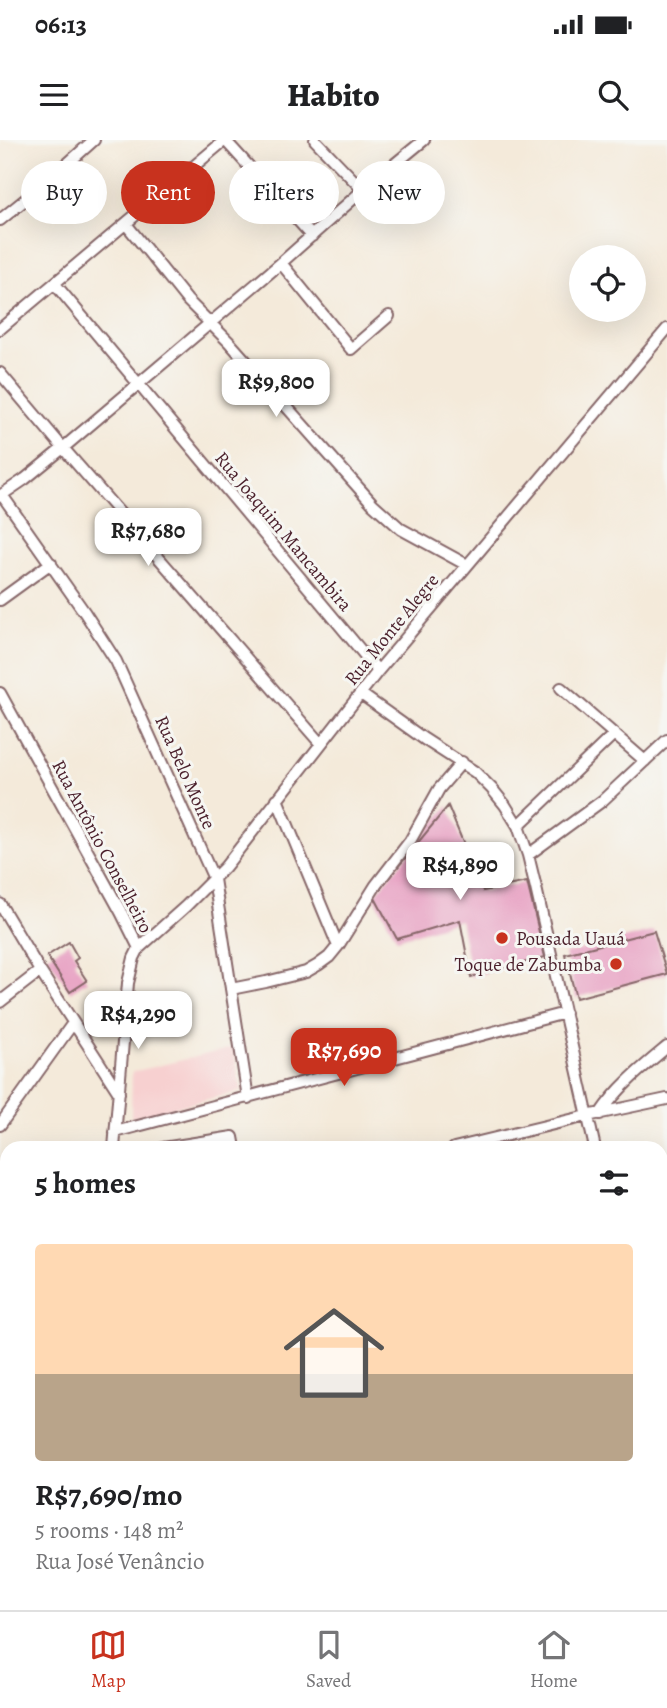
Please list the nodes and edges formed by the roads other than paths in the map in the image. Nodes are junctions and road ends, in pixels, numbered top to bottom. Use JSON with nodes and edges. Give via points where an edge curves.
{"nodes":[{"id":1,"x":94,"y":140,"type":"edge"},
{"id":2,"x":225,"y":140,"type":"edge"},
{"id":3,"x":315,"y":140,"type":"edge"},
{"id":4,"x":424,"y":140,"type":"edge"},
{"id":5,"x":200,"y":161,"type":"edge"},
{"id":6,"x":398,"y":161,"type":"edge"},
{"id":7,"x":353,"y":180,"type":"edge"},
{"id":8,"x":353,"y":199,"type":"edge"},
{"id":9,"x":0,"y":220,"type":"edge"},
{"id":10,"x":126,"y":224,"type":"joint"},
{"id":11,"x":312,"y":236,"type":"junction"},
{"id":12,"x":281,"y":263,"type":"junction"},
{"id":13,"x":55,"y":284,"type":"junction"},
{"id":14,"x":389,"y":316,"type":"dead end"},
{"id":15,"x":210,"y":323,"type":"junction"},
{"id":16,"x":0,"y":329,"type":"edge"},
{"id":17,"x":667,"y":329,"type":"edge"},
{"id":18,"x":0,"y":373,"type":"edge"},
{"id":19,"x":137,"y":384,"type":"junction"},
{"id":20,"x":63,"y":448,"type":"junction"},
{"id":21,"x":1,"y":496,"type":"edge"},
{"id":22,"x":51,"y":563,"type":"junction"},
{"id":23,"x":467,"y":565,"type":"junction"},
{"id":24,"x":0,"y":600,"type":"edge"},
{"id":25,"x":378,"y":671,"type":"junction"},
{"id":26,"x":561,"y":688,"type":"dead end"},
{"id":27,"x":0,"y":693,"type":"edge"},
{"id":28,"x":361,"y":694,"type":"junction"},
{"id":29,"x":614,"y":734,"type":"junction"},
{"id":30,"x":667,"y":740,"type":"edge"},
{"id":31,"x":320,"y":743,"type":"junction"},
{"id":32,"x":645,"y":761,"type":"junction"},
{"id":33,"x":462,"y":762,"type":"junction"},
{"id":34,"x":277,"y":799,"type":"junction"},
{"id":35,"x":518,"y":826,"type":"junction"},
{"id":36,"x":528,"y":855,"type":"junction"},
{"id":37,"x":214,"y":879,"type":"junction"},
{"id":38,"x":0,"y":904,"type":"edge"},
{"id":39,"x":338,"y":946,"type":"junction"},
{"id":40,"x":139,"y":948,"type":"junction"},
{"id":41,"x":40,"y":971,"type":"junction"},
{"id":42,"x":231,"y":989,"type":"junction"},
{"id":43,"x":0,"y":1002,"type":"edge"},
{"id":44,"x":565,"y":1013,"type":"junction"},
{"id":45,"x":73,"y":1023,"type":"junction"},
{"id":46,"x":667,"y":1046,"type":"edge"},
{"id":47,"x":119,"y":1093,"type":"junction"},
{"id":48,"x":247,"y":1098,"type":"junction"},
{"id":49,"x":667,"y":1099,"type":"edge"},
{"id":50,"x":600,"y":1114,"type":"junction"},
{"id":51,"x":587,"y":1116,"type":"junction"},
{"id":52,"x":0,"y":1125,"type":"edge"},
{"id":53,"x":115,"y":1132,"type":"junction"},
{"id":54,"x":112,"y":1141,"type":"edge"},
{"id":55,"x":208,"y":1141,"type":"edge"},
{"id":56,"x":234,"y":1141,"type":"edge"},
{"id":57,"x":483,"y":1141,"type":"edge"},
{"id":58,"x":593,"y":1141,"type":"edge"}],
"edges":[{"from":1,"to":9,"type":"street"},
{"from":2,"to":5,"type":"street"},
{"from":2,"to":11,"type":"street"},
{"from":3,"to":7,"type":"street"},
{"from":4,"to":6,"type":"street"},
{"from":8,"to":11,"type":"street"},
{"from":10,"to":13,"type":"street"},
{"from":10,"to":15,"type":"street"},
{"from":11,"to":12,"type":"street"},
{"from":12,"to":14,"type":"street","via":[[351,349]]},
{"from":12,"to":15,"type":"street"},
{"from":13,"to":16,"type":"street"},
{"from":13,"to":19,"type":"street","name":"Rua Joaquim Mancambira"},
{"from":15,"to":19,"type":"street"},
{"from":15,"to":23,"type":"street","via":[[386,517]]},
{"from":17,"to":23,"type":"street","name":"Rua Monte Alegre"},
{"from":18,"to":20,"type":"street"},
{"from":19,"to":20,"type":"street"},
{"from":19,"to":25,"type":"street","name":"Rua Joaquim Mancambira"},
{"from":20,"to":21,"type":"street"},
{"from":20,"to":31,"type":"street"},
{"from":21,"to":22,"type":"street","name":"Rua Belo Monte"},
{"from":22,"to":24,"type":"street"},
{"from":22,"to":37,"type":"street","name":"Rua Belo Monte","via":[[116,661]]},
{"from":23,"to":25,"type":"street","name":"Rua Monte Alegre"},
{"from":25,"to":28,"type":"street","name":"Rua Monte Alegre"},
{"from":26,"to":29,"type":"street"},
{"from":27,"to":40,"type":"street","name":"Rua Antônio Conselheiro"},
{"from":28,"to":31,"type":"street","name":"Rua Monte Alegre"},
{"from":28,"to":33,"type":"street"},
{"from":29,"to":32,"type":"street"},
{"from":29,"to":35,"type":"street"},
{"from":30,"to":32,"type":"street"},
{"from":31,"to":34,"type":"street","name":"Rua Monte Alegre"},
{"from":32,"to":36,"type":"street","via":[[602,801]]},
{"from":33,"to":35,"type":"street","via":[[492,789]]},
{"from":33,"to":39,"type":"street","via":[[439,789],[411,841],[369,895]]},
{"from":34,"to":37,"type":"street","name":"Rua Monte Alegre"},
{"from":34,"to":39,"type":"street"},
{"from":35,"to":36,"type":"street"},
{"from":36,"to":44,"type":"street"},
{"from":37,"to":40,"type":"street","name":"Rua Monte Alegre"},
{"from":37,"to":42,"type":"street","name":"Rua Belo Monte"},
{"from":38,"to":41,"type":"street"},
{"from":39,"to":42,"type":"street","via":[[306,972]]},
{"from":40,"to":47,"type":"street","name":"Rua Antônio Conselheiro","via":[[128,983]]},
{"from":41,"to":43,"type":"street"},
{"from":41,"to":45,"type":"street"},
{"from":42,"to":48,"type":"street","name":"Rua Belo Monte"},
{"from":44,"to":48,"type":"street"},
{"from":44,"to":51,"type":"street"},
{"from":45,"to":47,"type":"street"},
{"from":45,"to":52,"type":"street"},
{"from":46,"to":50,"type":"street"},
{"from":47,"to":53,"type":"street","name":"Rua Antônio Conselheiro"},
{"from":48,"to":53,"type":"street"},
{"from":49,"to":50,"type":"street"},
{"from":50,"to":51,"type":"street"},
{"from":51,"to":57,"type":"street"},
{"from":51,"to":58,"type":"street"},
{"from":53,"to":54,"type":"street","name":"Rua Antônio Conselheiro"},
{"from":55,"to":56,"type":"street","via":[[233,1137]]}]}
